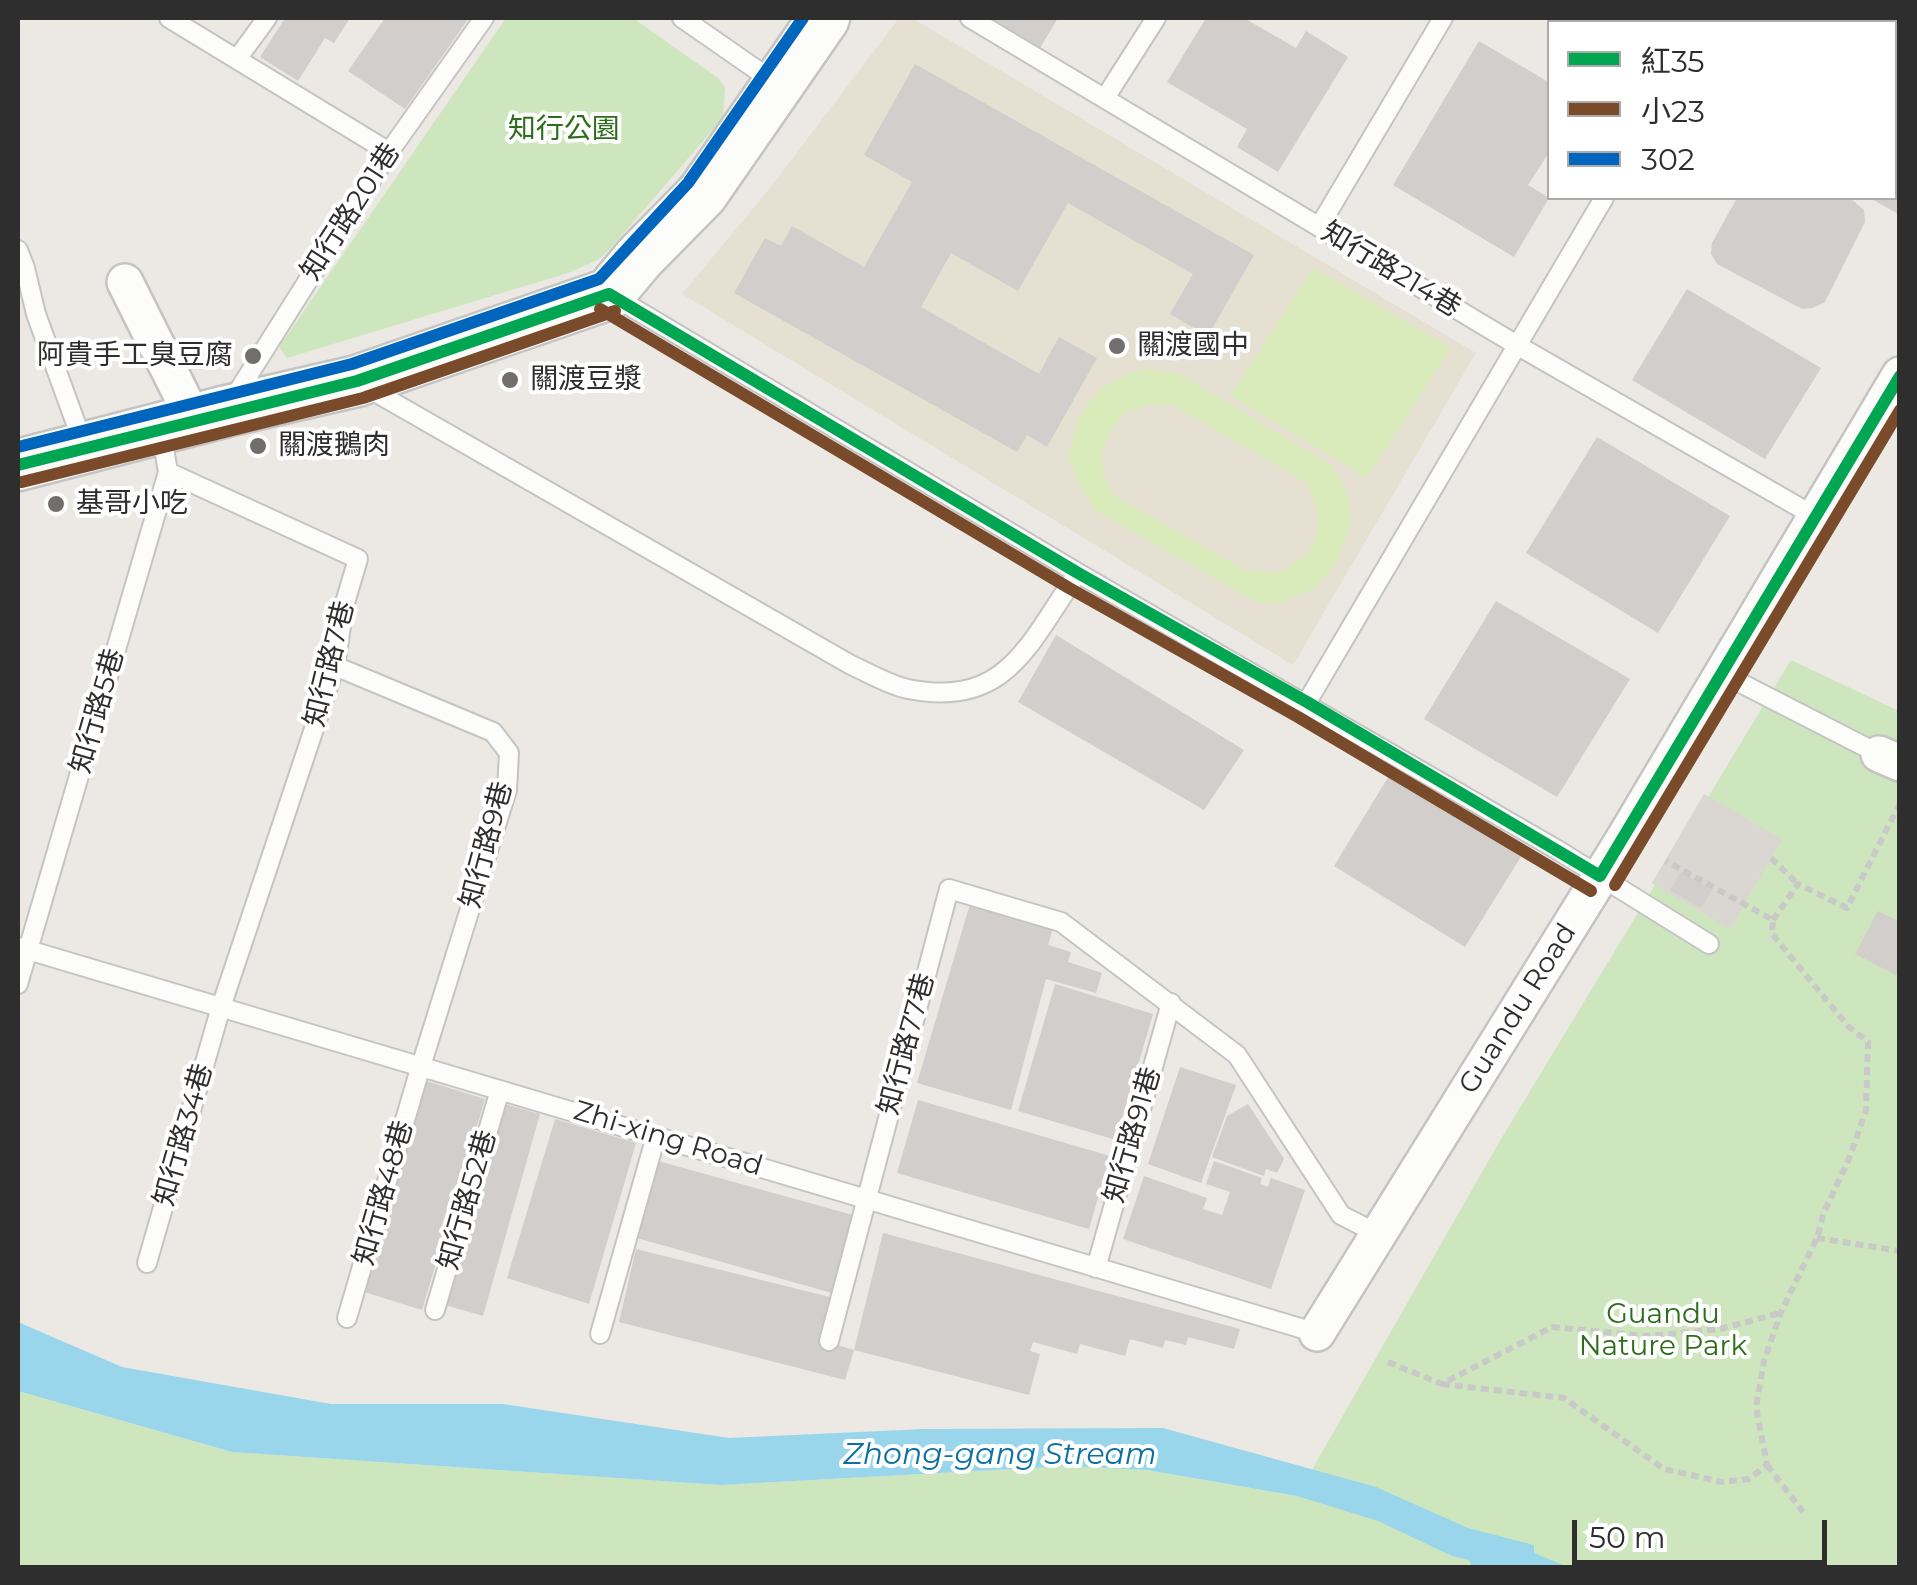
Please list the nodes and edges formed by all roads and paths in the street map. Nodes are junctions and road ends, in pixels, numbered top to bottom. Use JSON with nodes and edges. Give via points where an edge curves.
{"nodes":[{"id":1,"x":169,"y":18,"type":"edge"},
{"id":2,"x":267,"y":18,"type":"edge"},
{"id":3,"x":484,"y":18,"type":"edge"},
{"id":4,"x":682,"y":18,"type":"edge"},
{"id":5,"x":824,"y":18,"type":"edge"},
{"id":6,"x":970,"y":18,"type":"edge"},
{"id":7,"x":1156,"y":18,"type":"edge"},
{"id":8,"x":1443,"y":18,"type":"edge"},
{"id":9,"x":237,"y":59,"type":"junction"},
{"id":10,"x":777,"y":84,"type":"junction"},
{"id":11,"x":1105,"y":98,"type":"junction"},
{"id":12,"x":389,"y":152,"type":"junction"},
{"id":13,"x":1603,"y":200,"type":"edge"},
{"id":14,"x":1319,"y":228,"type":"junction"},
{"id":15,"x":18,"y":250,"type":"edge"},
{"id":16,"x":125,"y":282,"type":"dead end"},
{"id":17,"x":608,"y":294,"type":"junction"},
{"id":18,"x":1515,"y":344,"type":"junction"},
{"id":19,"x":1900,"y":374,"type":"edge"},
{"id":20,"x":356,"y":381,"type":"junction"},
{"id":21,"x":188,"y":433,"type":"junction"},
{"id":22,"x":86,"y":450,"type":"junction"},
{"id":23,"x":18,"y":465,"type":"edge"},
{"id":24,"x":1816,"y":517,"type":"junction"},
{"id":25,"x":1078,"y":573,"type":"junction"},
{"id":26,"x":335,"y":666,"type":"junction"},
{"id":27,"x":1723,"y":674,"type":"junction"},
{"id":28,"x":1306,"y":702,"type":"junction"},
{"id":29,"x":1889,"y":758,"type":"edge"},
{"id":30,"x":1900,"y":803,"type":"edge"},
{"id":31,"x":1772,"y":858,"type":"dead end"},
{"id":32,"x":1666,"y":860,"type":"dead end"},
{"id":33,"x":1600,"y":876,"type":"junction"},
{"id":34,"x":1798,"y":884,"type":"junction"},
{"id":35,"x":1773,"y":920,"type":"junction"},
{"id":36,"x":1709,"y":944,"type":"dead end"},
{"id":37,"x":22,"y":948,"type":"edge"},
{"id":38,"x":18,"y":984,"type":"edge"},
{"id":39,"x":1170,"y":1002,"type":"junction"},
{"id":40,"x":221,"y":1007,"type":"junction"},
{"id":41,"x":421,"y":1068,"type":"junction"},
{"id":42,"x":500,"y":1090,"type":"junction"},
{"id":43,"x":656,"y":1136,"type":"junction"},
{"id":44,"x":865,"y":1198,"type":"junction"},
{"id":45,"x":1378,"y":1234,"type":"junction"},
{"id":46,"x":1817,"y":1238,"type":"junction"},
{"id":47,"x":1900,"y":1251,"type":"edge"},
{"id":48,"x":147,"y":1262,"type":"dead end"},
{"id":49,"x":1096,"y":1268,"type":"junction"},
{"id":50,"x":435,"y":1310,"type":"dead end"},
{"id":51,"x":1782,"y":1312,"type":"junction"},
{"id":52,"x":347,"y":1318,"type":"dead end"},
{"id":53,"x":600,"y":1334,"type":"dead end"},
{"id":54,"x":1317,"y":1334,"type":"joint"},
{"id":55,"x":830,"y":1340,"type":"dead end"},
{"id":56,"x":1388,"y":1362,"type":"dead end"},
{"id":57,"x":1442,"y":1384,"type":"junction"},
{"id":58,"x":1767,"y":1465,"type":"junction"},
{"id":59,"x":1803,"y":1512,"type":"dead end"}],
"edges":[{"from":1,"to":9,"type":"lane"},
{"from":2,"to":9,"type":"lane"},
{"from":3,"to":12,"type":"lane","name":"知行路201巷"},
{"from":4,"to":10,"type":"lane"},
{"from":5,"to":10,"type":"street"},
{"from":6,"to":11,"type":"lane","name":"知行路214巷"},
{"from":7,"to":11,"type":"lane"},
{"from":8,"to":14,"type":"lane"},
{"from":9,"to":12,"type":"lane"},
{"from":10,"to":17,"type":"street","via":[[702,194]]},
{"from":11,"to":14,"type":"lane","name":"知行路214巷"},
{"from":12,"to":21,"type":"lane","name":"知行路201巷"},
{"from":13,"to":18,"type":"lane"},
{"from":14,"to":18,"type":"lane","name":"知行路214巷"},
{"from":15,"to":22,"type":"lane"},
{"from":16,"to":21,"type":"street"},
{"from":17,"to":20,"type":"street"},
{"from":17,"to":25,"type":"lane"},
{"from":18,"to":24,"type":"lane","name":"知行路214巷"},
{"from":18,"to":28,"type":"lane"},
{"from":19,"to":24,"type":"street","name":"Guandu Road"},
{"from":20,"to":21,"type":"street"},
{"from":20,"to":25,"type":"lane","via":[[850,665],[905,688],[950,693],[987,686],[1012,667]]},
{"from":21,"to":22,"type":"street"},
{"from":21,"to":26,"type":"lane","name":"知行路7巷","via":[[358,559]]},
{"from":21,"to":37,"type":"lane","name":"知行路5巷"},
{"from":22,"to":23,"type":"street"},
{"from":24,"to":27,"type":"street","name":"Guandu Road"},
{"from":25,"to":28,"type":"lane"},
{"from":26,"to":40,"type":"lane","name":"知行路7巷"},
{"from":26,"to":41,"type":"lane","name":"知行路9巷","via":[[493,732],[509,753],[507,790]]},
{"from":27,"to":29,"type":"lane"},
{"from":27,"to":33,"type":"street","name":"Guandu Road"},
{"from":28,"to":33,"type":"lane"},
{"from":30,"to":34,"type":"path","via":[[1847,908]]},
{"from":31,"to":34,"type":"path"},
{"from":32,"to":35,"type":"path"},
{"from":33,"to":36,"type":"lane"},
{"from":33,"to":45,"type":"street","name":"Guandu Road"},
{"from":34,"to":35,"type":"path"},
{"from":35,"to":46,"type":"path","via":[[1772,934],[1868,1042],[1866,1110]]},
{"from":37,"to":38,"type":"lane","name":"知行路5巷"},
{"from":37,"to":40,"type":"lane","name":"Zhi-xing Road"},
{"from":39,"to":44,"type":"lane","name":"知行路77巷","via":[[1061,922],[949,889]]},
{"from":39,"to":45,"type":"lane","via":[[1237,1054],[1341,1215]]},
{"from":39,"to":49,"type":"lane","name":"知行路91巷"},
{"from":40,"to":41,"type":"lane","name":"Zhi-xing Road"},
{"from":40,"to":48,"type":"lane","name":"知行路34巷"},
{"from":41,"to":42,"type":"lane","name":"Zhi-xing Road"},
{"from":41,"to":52,"type":"lane","name":"知行路48巷"},
{"from":42,"to":43,"type":"lane","name":"Zhi-xing Road"},
{"from":42,"to":50,"type":"lane","name":"知行路52巷"},
{"from":43,"to":44,"type":"lane","name":"Zhi-xing Road"},
{"from":43,"to":53,"type":"lane"},
{"from":44,"to":49,"type":"lane","name":"Zhi-xing Road"},
{"from":44,"to":55,"type":"lane","name":"知行路77巷"},
{"from":45,"to":54,"type":"street","name":"Guandu Road"},
{"from":46,"to":47,"type":"path"},
{"from":46,"to":51,"type":"path"},
{"from":49,"to":54,"type":"lane","name":"Zhi-xing Road"},
{"from":51,"to":57,"type":"path","via":[[1720,1329],[1646,1336],[1552,1328]]},
{"from":51,"to":58,"type":"path","via":[[1756,1407]]},
{"from":56,"to":57,"type":"path"},
{"from":57,"to":58,"type":"path","via":[[1564,1398],[1664,1469],[1722,1482],[1749,1480]]},
{"from":58,"to":59,"type":"path"}]}
